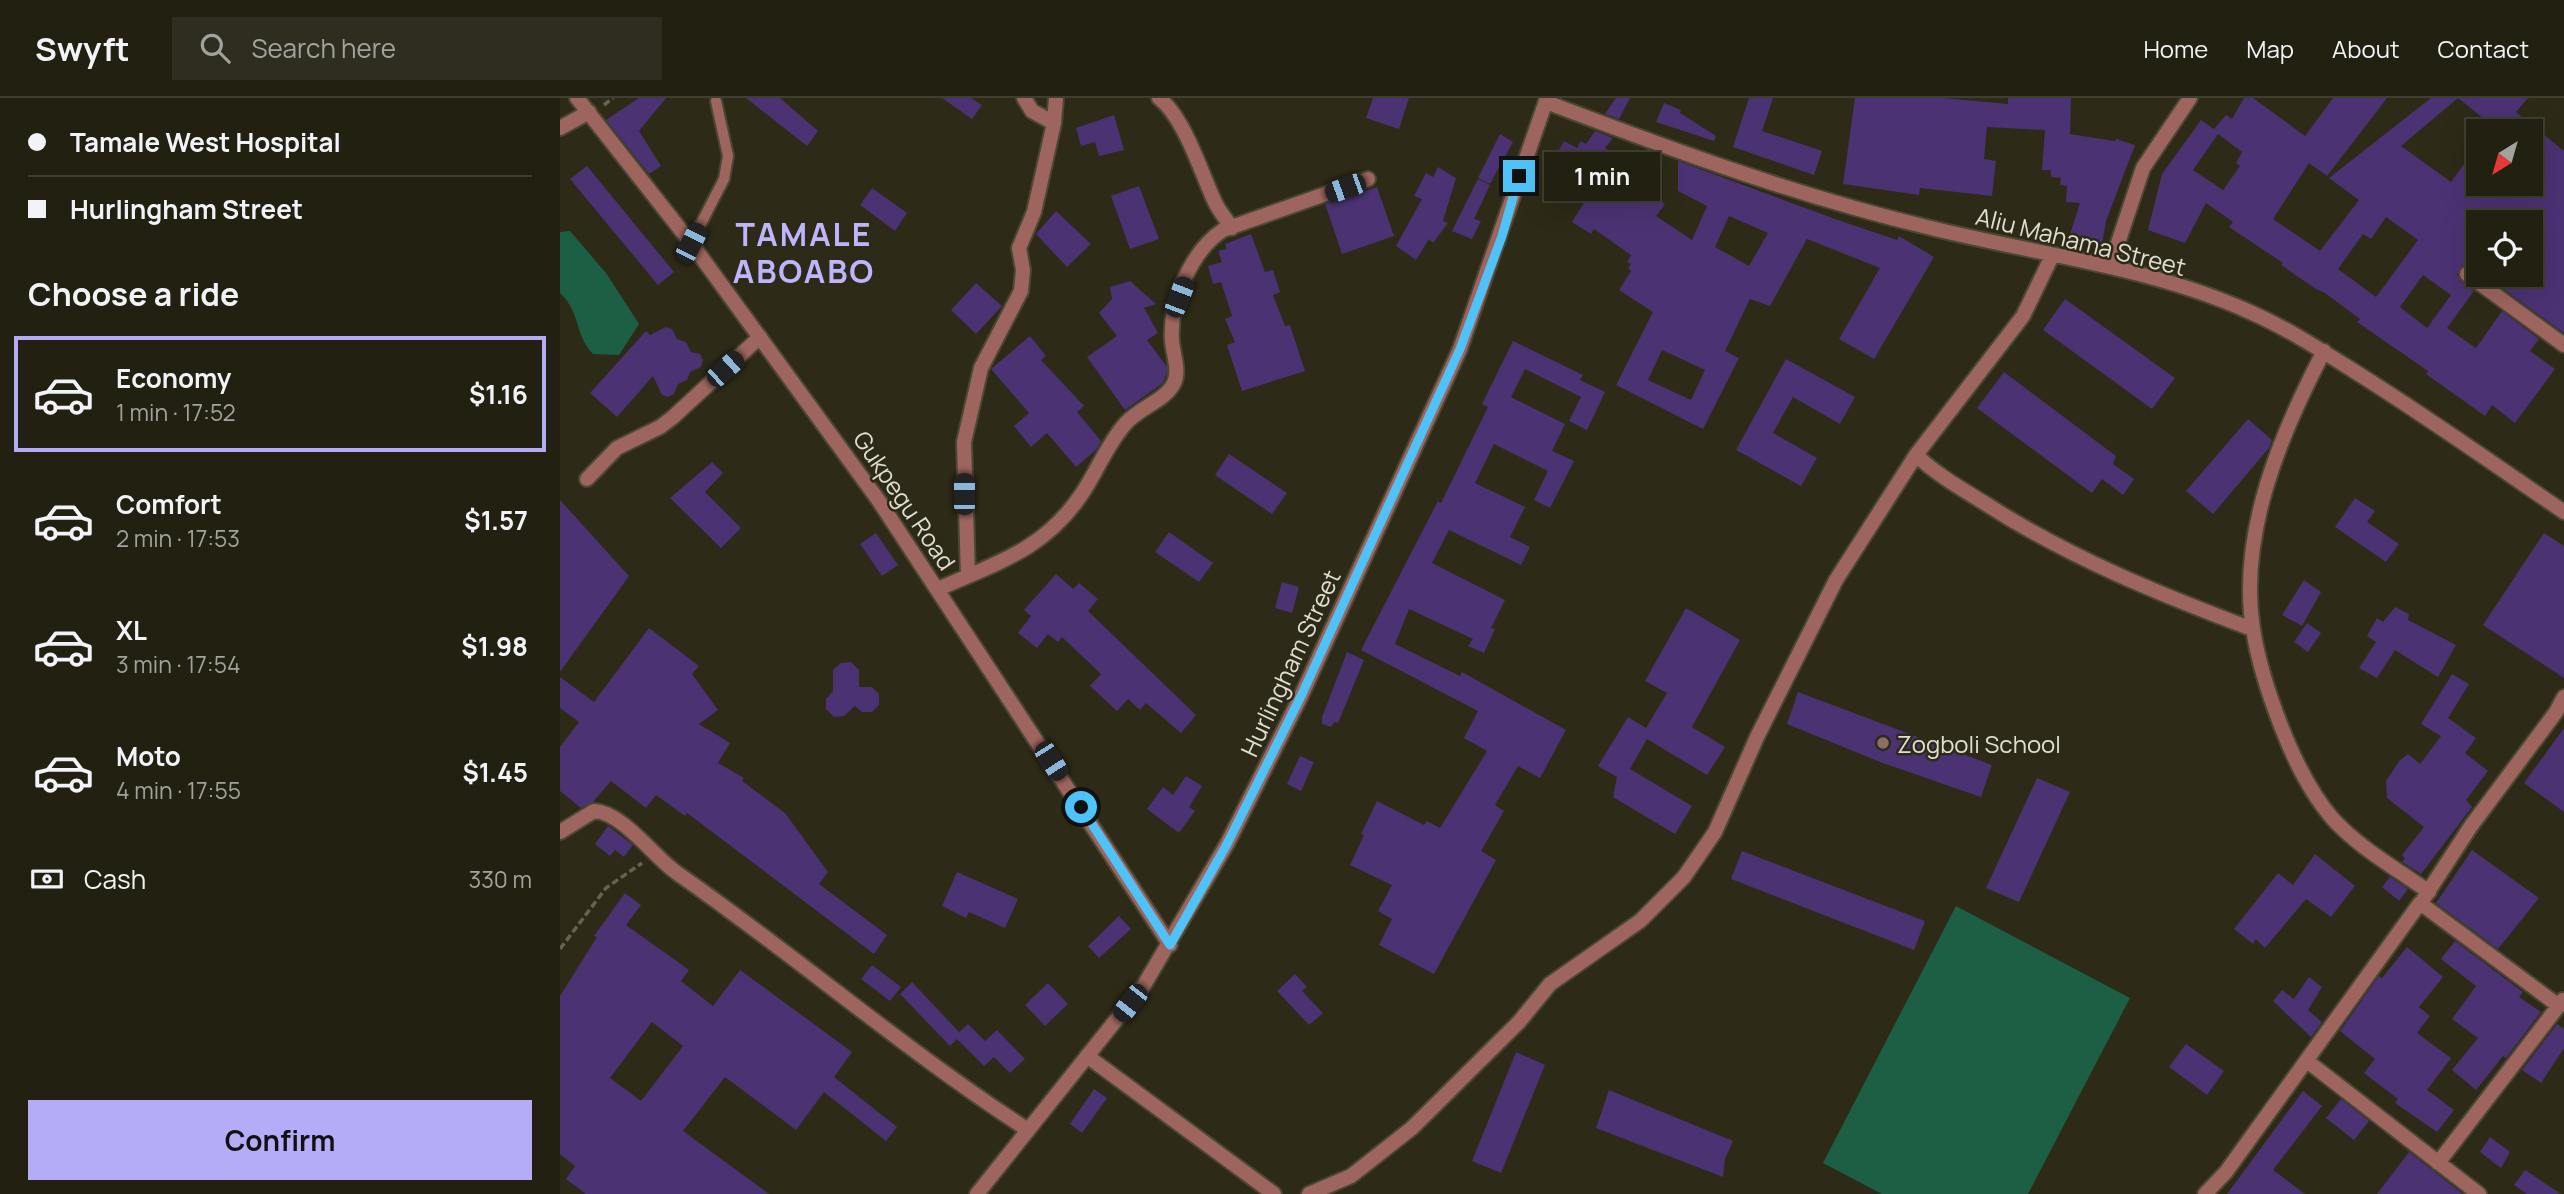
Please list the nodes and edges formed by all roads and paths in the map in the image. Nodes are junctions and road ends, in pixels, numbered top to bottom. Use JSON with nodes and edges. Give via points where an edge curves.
{"nodes":[{"id":1,"x":576,"y":98,"type":"edge"},
{"id":2,"x":1024,"y":98,"type":"edge"},
{"id":3,"x":1056,"y":98,"type":"edge"},
{"id":4,"x":1159,"y":98,"type":"edge"},
{"id":5,"x":2190,"y":98,"type":"edge"},
{"id":6,"x":1546,"y":100,"type":"edge"},
{"id":7,"x":716,"y":101,"type":"dead end"},
{"id":8,"x":589,"y":112,"type":"junction"},
{"id":9,"x":1054,"y":123,"type":"junction"},
{"id":10,"x":560,"y":128,"type":"edge"},
{"id":11,"x":1368,"y":179,"type":"dead end"},
{"id":12,"x":1232,"y":228,"type":"junction"},
{"id":13,"x":691,"y":243,"type":"junction"},
{"id":14,"x":2052,"y":256,"type":"junction"},
{"id":15,"x":2110,"y":267,"type":"junction"},
{"id":16,"x":2485,"y":287,"type":"edge"},
{"id":17,"x":760,"y":337,"type":"junction"},
{"id":18,"x":2564,"y":345,"type":"edge"},
{"id":19,"x":2324,"y":351,"type":"junction"},
{"id":20,"x":1916,"y":455,"type":"junction"},
{"id":21,"x":587,"y":479,"type":"dead end"},
{"id":22,"x":2564,"y":512,"type":"edge"},
{"id":23,"x":968,"y":576,"type":"junction"},
{"id":24,"x":938,"y":589,"type":"junction"},
{"id":25,"x":2252,"y":629,"type":"junction"},
{"id":26,"x":2564,"y":696,"type":"edge"},
{"id":27,"x":560,"y":832,"type":"edge"},
{"id":28,"x":654,"y":855,"type":"junction"},
{"id":29,"x":2425,"y":897,"type":"junction"},
{"id":30,"x":1170,"y":945,"type":"junction"},
{"id":31,"x":560,"y":949,"type":"edge"},
{"id":32,"x":2562,"y":1002,"type":"edge"},
{"id":33,"x":1087,"y":1056,"type":"junction"},
{"id":34,"x":2307,"y":1061,"type":"junction"},
{"id":35,"x":1028,"y":1130,"type":"junction"},
{"id":36,"x":2438,"y":1163,"type":"junction"},
{"id":37,"x":977,"y":1194,"type":"edge"},
{"id":38,"x":1274,"y":1194,"type":"edge"},
{"id":39,"x":1309,"y":1194,"type":"edge"},
{"id":40,"x":2205,"y":1194,"type":"edge"},
{"id":41,"x":2479,"y":1194,"type":"edge"}],
"edges":[{"from":1,"to":8,"type":"street","name":"Gukpegu Road"},
{"from":2,"to":9,"type":"street","via":[[1032,111]]},
{"from":3,"to":9,"type":"street"},
{"from":4,"to":12,"type":"street","via":[[1175,116],[1204,170],[1214,201]]},
{"from":5,"to":15,"type":"street","via":[[2143,168]]},
{"from":6,"to":14,"type":"street","name":"Aliu Mahama Street","via":[[1633,135],[1849,206]]},
{"from":6,"to":30,"type":"street","name":"Hurlingham Street","via":[[1460,349],[1302,694]]},
{"from":7,"to":13,"type":"lane","via":[[728,156],[724,179]]},
{"from":8,"to":10,"type":"street"},
{"from":8,"to":13,"type":"street","name":"Gukpegu Road"},
{"from":9,"to":23,"type":"street","via":[[1034,212],[1019,248],[1021,291],[981,368],[964,442]]},
{"from":11,"to":12,"type":"street"},
{"from":12,"to":23,"type":"street","via":[[1202,248],[1173,314],[1177,377],[1172,387],[1125,424],[1058,526],[1033,547]]},
{"from":13,"to":17,"type":"street","name":"Gukpegu Road"},
{"from":14,"to":15,"type":"street","name":"Aliu Mahama Street"},
{"from":14,"to":20,"type":"street","via":[[2022,316]]},
{"from":15,"to":19,"type":"street","name":"Aliu Mahama Street","via":[[2249,311]]},
{"from":16,"to":18,"type":"street"},
{"from":17,"to":21,"type":"street","via":[[672,418],[617,448]]},
{"from":17,"to":24,"type":"street","name":"Gukpegu Road"},
{"from":19,"to":22,"type":"street","name":"Aliu Mahama Street"},
{"from":19,"to":25,"type":"street","via":[[2291,419],[2257,523]]},
{"from":20,"to":25,"type":"street","via":[[1941,477],[2041,540],[2139,586]]},
{"from":20,"to":39,"type":"street","via":[[1836,580],[1757,737],[1716,832],[1685,877],[1640,921],[1550,984],[1519,1022],[1412,1128],[1351,1177]]},
{"from":23,"to":24,"type":"street"},
{"from":24,"to":30,"type":"street","name":"Gukpegu Road"},
{"from":25,"to":29,"type":"street","via":[[2269,694],[2305,780],[2352,837]]},
{"from":26,"to":29,"type":"street"},
{"from":27,"to":28,"type":"street","via":[[598,811],[624,825]]},
{"from":28,"to":31,"type":"path","via":[[614,881]]},
{"from":28,"to":35,"type":"street","via":[[946,1076]]},
{"from":29,"to":32,"type":"street"},
{"from":29,"to":34,"type":"street"},
{"from":30,"to":33,"type":"street","name":"Hurlingham Street"},
{"from":32,"to":36,"type":"street"},
{"from":33,"to":35,"type":"street","name":"Hurlingham Street"},
{"from":33,"to":38,"type":"street"},
{"from":34,"to":36,"type":"street"},
{"from":34,"to":40,"type":"street"},
{"from":35,"to":37,"type":"street","name":"Hurlingham Street"},
{"from":36,"to":41,"type":"street"}]}
